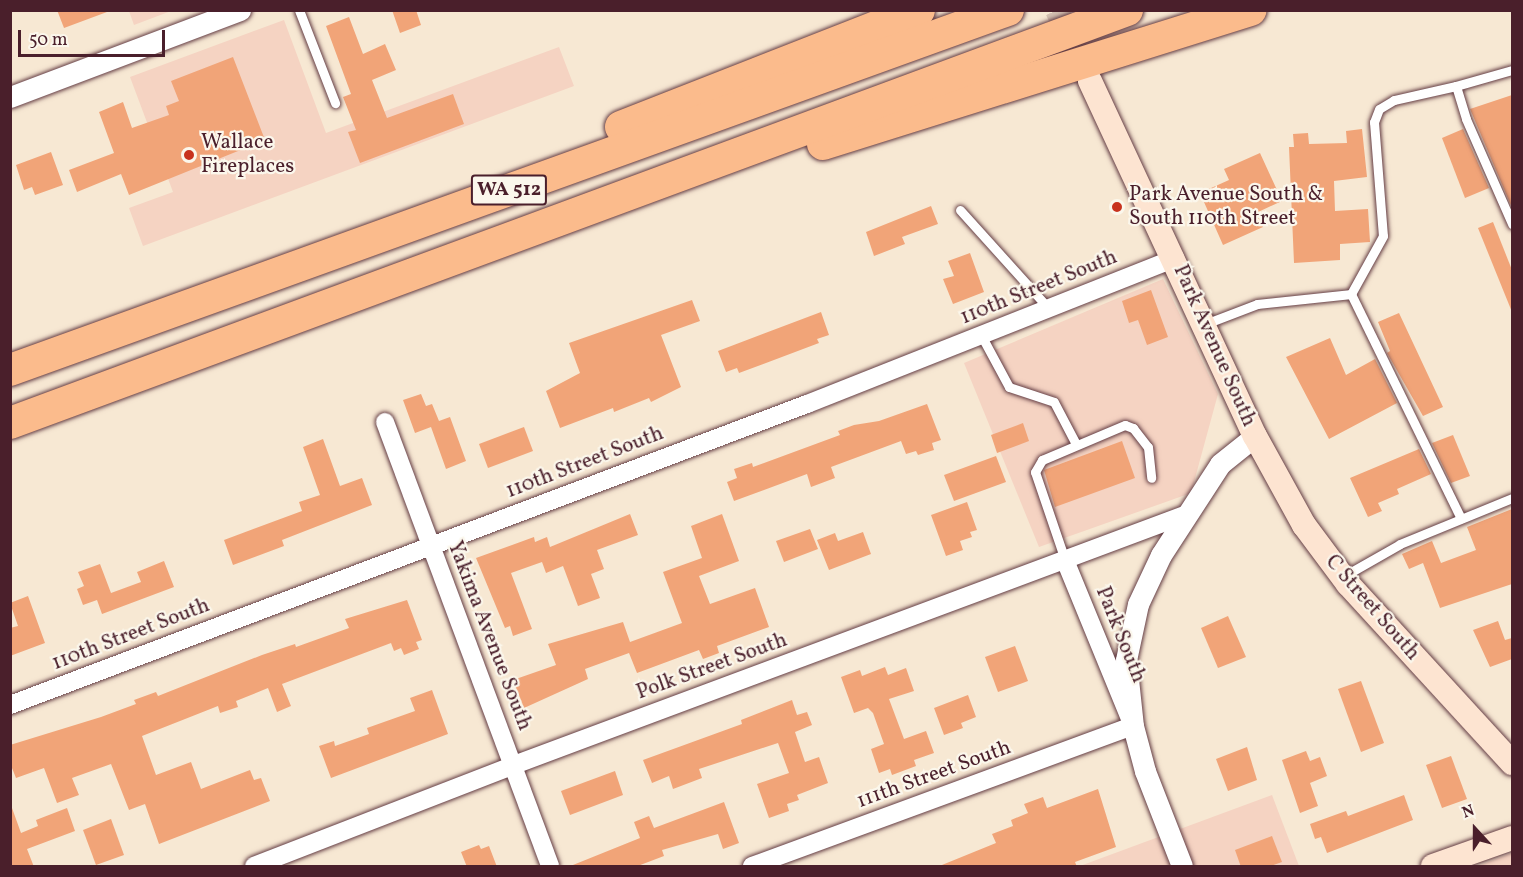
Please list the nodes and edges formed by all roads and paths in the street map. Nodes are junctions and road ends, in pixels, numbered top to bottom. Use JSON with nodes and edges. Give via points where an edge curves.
{"nodes":[{"id":1,"x":299,"y":10,"type":"edge"},
{"id":2,"x":919,"y":10,"type":"edge"},
{"id":3,"x":1008,"y":10,"type":"edge"},
{"id":4,"x":1127,"y":10,"type":"edge"},
{"id":5,"x":1251,"y":10,"type":"edge"},
{"id":6,"x":238,"y":11,"type":"edge"},
{"id":7,"x":1512,"y":70,"type":"edge"},
{"id":8,"x":1090,"y":81,"type":"tunnel mouth"},
{"id":9,"x":1456,"y":86,"type":"junction"},
{"id":10,"x":10,"y":97,"type":"edge"},
{"id":11,"x":335,"y":103,"type":"dead end"},
{"id":12,"x":960,"y":210,"type":"dead end"},
{"id":13,"x":1512,"y":224,"type":"edge"},
{"id":14,"x":1174,"y":258,"type":"junction"},
{"id":15,"x":277,"y":273,"type":"junction"},
{"id":16,"x":1351,"y":294,"type":"junction"},
{"id":17,"x":1049,"y":309,"type":"junction"},
{"id":18,"x":296,"y":319,"type":"junction"},
{"id":19,"x":1204,"y":324,"type":"junction"},
{"id":20,"x":981,"y":335,"type":"junction"},
{"id":21,"x":10,"y":370,"type":"edge"},
{"id":22,"x":385,"y":422,"type":"dead end"},
{"id":23,"x":10,"y":423,"type":"edge"},
{"id":24,"x":1255,"y":436,"type":"junction"},
{"id":25,"x":1076,"y":444,"type":"junction"},
{"id":26,"x":1151,"y":478,"type":"dead end"},
{"id":27,"x":1512,"y":498,"type":"edge"},
{"id":28,"x":1187,"y":514,"type":"junction"},
{"id":29,"x":1461,"y":519,"type":"junction"},
{"id":30,"x":431,"y":545,"type":"junction"},
{"id":31,"x":1065,"y":560,"type":"junction"},
{"id":32,"x":1342,"y":577,"type":"junction"},
{"id":33,"x":10,"y":705,"type":"edge"},
{"id":34,"x":1133,"y":726,"type":"junction"},
{"id":35,"x":1512,"y":763,"type":"edge"},
{"id":36,"x":514,"y":765,"type":"junction"},
{"id":37,"x":1512,"y":838,"type":"edge"},
{"id":38,"x":1458,"y":862,"type":"edge"},
{"id":39,"x":254,"y":867,"type":"edge"},
{"id":40,"x":550,"y":867,"type":"edge"},
{"id":41,"x":752,"y":867,"type":"edge"},
{"id":42,"x":1182,"y":867,"type":"edge"},
{"id":43,"x":1433,"y":867,"type":"edge"}],
"edges":[{"from":1,"to":11,"type":"lane"},
{"from":2,"to":15,"type":"highway","via":[[512,170]]},
{"from":3,"to":15,"type":"highway","number":"WA 512"},
{"from":4,"to":18,"type":"highway","number":"WA 512"},
{"from":5,"to":18,"type":"highway","via":[[831,141]]},
{"from":6,"to":10,"type":"street"},
{"from":7,"to":9,"type":"lane"},
{"from":8,"to":14,"type":"main road","name":"Park Avenue South"},
{"from":9,"to":13,"type":"lane","via":[[1466,119]]},
{"from":9,"to":16,"type":"lane","via":[[1394,100],[1379,109],[1374,122],[1383,236]]},
{"from":12,"to":17,"type":"lane"},
{"from":14,"to":17,"type":"street","name":"110th Street South"},
{"from":14,"to":19,"type":"main road","name":"Park Avenue South"},
{"from":15,"to":21,"type":"highway","number":"WA 512"},
{"from":16,"to":19,"type":"lane","via":[[1257,304]]},
{"from":16,"to":29,"type":"lane"},
{"from":17,"to":20,"type":"street","name":"110th Street South"},
{"from":18,"to":23,"type":"highway","number":"WA 512"},
{"from":19,"to":24,"type":"main road","name":"Park Avenue South"},
{"from":20,"to":25,"type":"lane","via":[[1009,387],[1054,402]]},
{"from":20,"to":30,"type":"street","name":"110th Street South"},
{"from":22,"to":30,"type":"street","name":"Yakima Avenue South"},
{"from":24,"to":28,"type":"street","name":"Park Avenue South","via":[[1220,464]]},
{"from":24,"to":32,"type":"main road","name":"C Street South","via":[[1304,525]]},
{"from":25,"to":26,"type":"lane","via":[[1125,425],[1133,428],[1148,447]]},
{"from":25,"to":31,"type":"lane","via":[[1035,467]]},
{"from":27,"to":29,"type":"lane"},
{"from":28,"to":31,"type":"street","name":"Polk Street South"},
{"from":28,"to":34,"type":"street","name":"Park Avenue South","via":[[1147,581],[1131,628],[1126,660]]},
{"from":29,"to":32,"type":"lane","via":[[1400,544]]},
{"from":30,"to":33,"type":"street","name":"110th Street South"},
{"from":30,"to":36,"type":"street","name":"Yakima Avenue South"},
{"from":31,"to":34,"type":"street","name":"Park South"},
{"from":31,"to":36,"type":"street","name":"Polk Street South"},
{"from":32,"to":35,"type":"main road","name":"C Street South"},
{"from":34,"to":41,"type":"street","name":"111th Street South"},
{"from":34,"to":42,"type":"street","name":"Park Avenue South","via":[[1145,771]]},
{"from":36,"to":39,"type":"street","name":"Polk Street South"},
{"from":36,"to":40,"type":"street","name":"Yakima Avenue South"},
{"from":37,"to":38,"type":"main road"},
{"from":38,"to":43,"type":"main road"}]}
